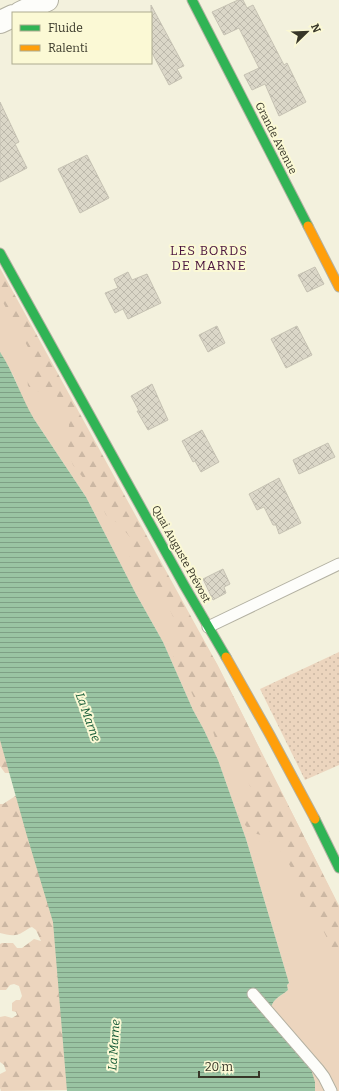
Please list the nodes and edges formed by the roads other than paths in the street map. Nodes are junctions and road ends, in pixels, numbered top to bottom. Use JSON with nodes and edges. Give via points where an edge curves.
{"nodes":[{"id":1,"x":47,"y":0,"type":"edge"},
{"id":2,"x":192,"y":0,"type":"edge"},
{"id":3,"x":22,"y":12,"type":"edge"},
{"id":4,"x":12,"y":16,"type":"edge"},
{"id":5,"x":0,"y":22,"type":"edge"},
{"id":6,"x":0,"y":253,"type":"edge"},
{"id":7,"x":339,"y":287,"type":"edge"},
{"id":8,"x":339,"y":564,"type":"edge"},
{"id":9,"x":208,"y":627,"type":"junction"},
{"id":10,"x":339,"y":868,"type":"edge"},
{"id":11,"x":253,"y":994,"type":"dead end"},
{"id":12,"x":331,"y":1091,"type":"edge"}],
"edges":[{"from":1,"to":3,"type":"street"},
{"from":2,"to":7,"type":"street","name":"Grande Avenue"},
{"from":4,"to":5,"type":"street"},
{"from":6,"to":9,"type":"street","name":"Quai Auguste Prévost"},
{"from":8,"to":9,"type":"lane"},
{"from":9,"to":10,"type":"street","name":"Quai Auguste Prévost","via":[[270,735]]},
{"from":11,"to":12,"type":"lane","via":[[318,1069]]}]}
